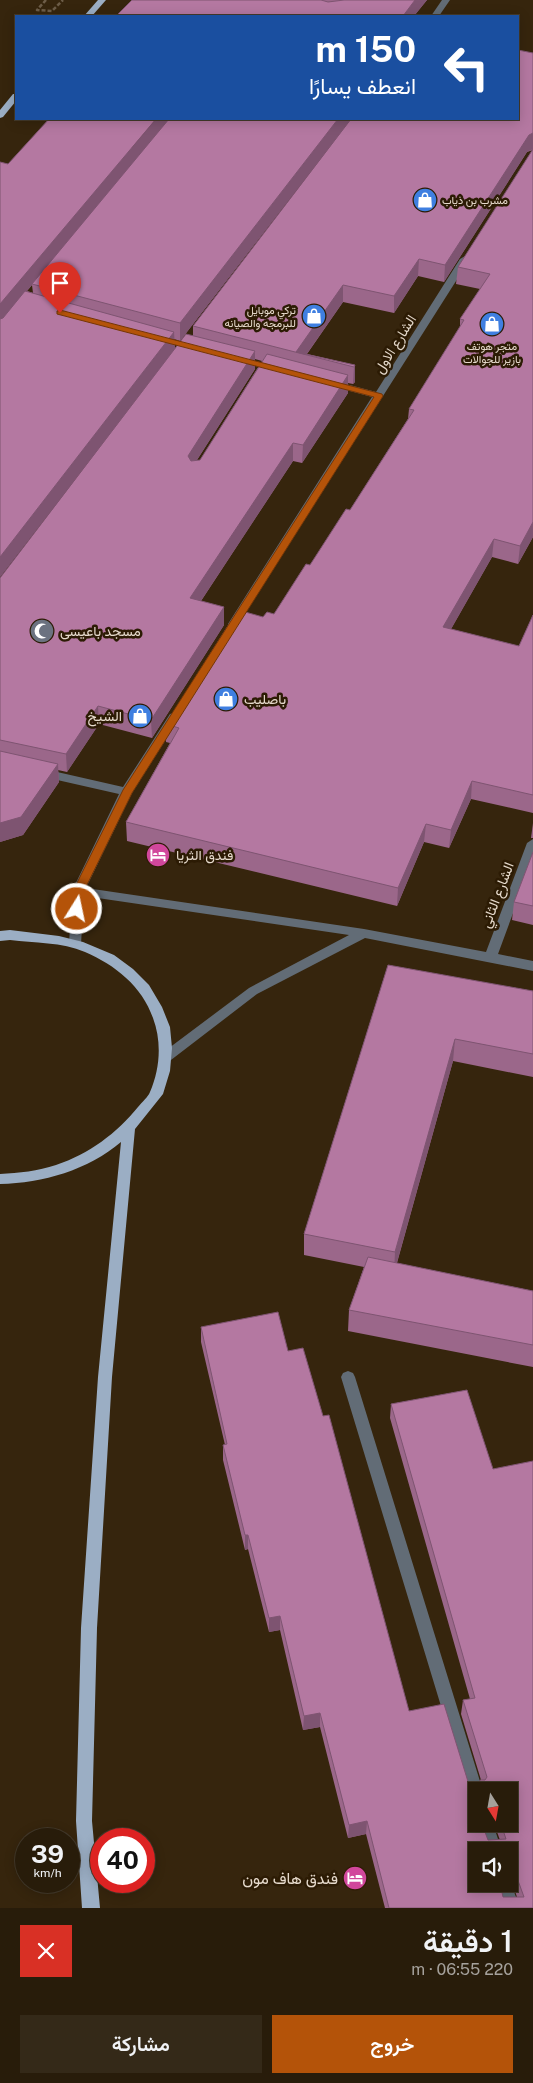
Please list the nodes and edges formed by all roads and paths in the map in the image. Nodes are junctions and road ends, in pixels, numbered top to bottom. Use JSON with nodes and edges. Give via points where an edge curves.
{"nodes":[{"id":1,"x":46,"y":0,"type":"edge"},
{"id":2,"x":63,"y":0,"type":"edge"},
{"id":3,"x":102,"y":0,"type":"edge"},
{"id":4,"x":446,"y":0,"type":"edge"},
{"id":5,"x":89,"y":15,"type":"edge"},
{"id":6,"x":436,"y":15,"type":"edge"},
{"id":7,"x":15,"y":97,"type":"edge"},
{"id":8,"x":0,"y":114,"type":"edge"},
{"id":9,"x":469,"y":253,"type":"edge"},
{"id":10,"x":322,"y":381,"type":"edge"},
{"id":11,"x":379,"y":396,"type":"junction"},
{"id":12,"x":226,"y":635,"type":"edge"},
{"id":13,"x":179,"y":710,"type":"edge"},
{"id":14,"x":35,"y":771,"type":"edge"},
{"id":15,"x":126,"y":792,"type":"junction"},
{"id":16,"x":533,"y":843,"type":"edge"},
{"id":17,"x":78,"y":891,"type":"junction"},
{"id":18,"x":3,"y":934,"type":"edge"},
{"id":19,"x":364,"y":934,"type":"junction"},
{"id":20,"x":75,"y":944,"type":"junction"},
{"id":21,"x":490,"y":958,"type":"junction"},
{"id":22,"x":533,"y":966,"type":"edge"},
{"id":23,"x":166,"y":1057,"type":"junction"},
{"id":24,"x":129,"y":1129,"type":"junction"},
{"id":25,"x":0,"y":1180,"type":"edge"},
{"id":26,"x":348,"y":1377,"type":"dead end"},
{"id":27,"x":472,"y":1782,"type":"edge"},
{"id":28,"x":506,"y":1892,"type":"edge"},
{"id":29,"x":91,"y":1908,"type":"edge"},
{"id":30,"x":511,"y":1908,"type":"edge"}],
"edges":[{"from":1,"to":2,"type":"path","via":[[37,10],[52,11]]},
{"from":3,"to":5,"type":"main road"},
{"from":4,"to":6,"type":"street"},
{"from":7,"to":8,"type":"main road"},
{"from":9,"to":11,"type":"street","name":"الشارع الاول"},
{"from":10,"to":11,"type":"street"},
{"from":11,"to":12,"type":"street","name":"الشارع الاول"},
{"from":13,"to":15,"type":"street"},
{"from":14,"to":15,"type":"street"},
{"from":15,"to":17,"type":"street"},
{"from":16,"to":21,"type":"street","name":"الشارع الثاني"},
{"from":17,"to":19,"type":"street"},
{"from":17,"to":20,"type":"street"},
{"from":18,"to":20,"type":"main road"},
{"from":19,"to":21,"type":"street"},
{"from":19,"to":23,"type":"street","via":[[253,991]]},
{"from":20,"to":23,"type":"main road","via":[[117,963],[140,982],[156,1005],[165,1030]]},
{"from":21,"to":22,"type":"street"},
{"from":23,"to":24,"type":"main road","via":[[156,1095]]},
{"from":24,"to":25,"type":"main road","via":[[96,1154],[56,1171]]},
{"from":24,"to":29,"type":"main road","via":[[105,1377],[90,1628],[84,1821]]},
{"from":26,"to":27,"type":"street"},
{"from":28,"to":30,"type":"street"}]}
